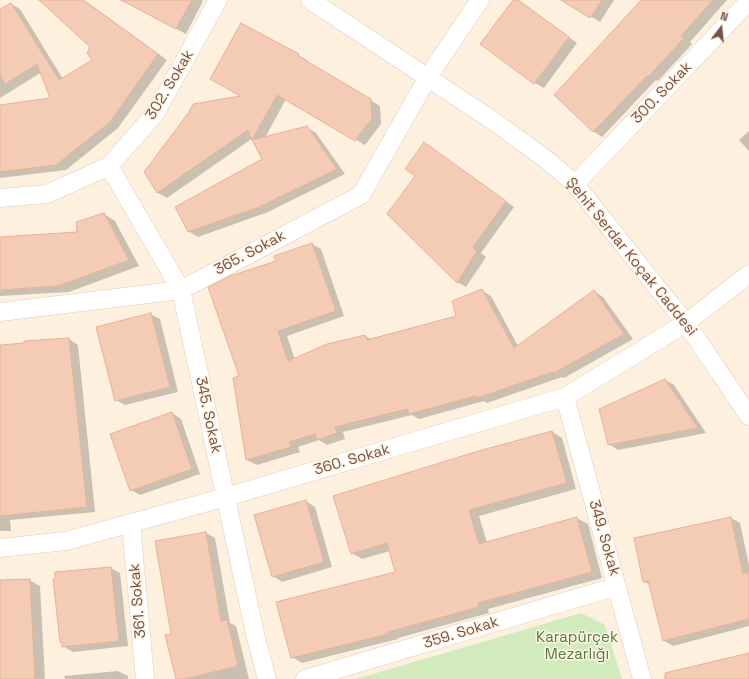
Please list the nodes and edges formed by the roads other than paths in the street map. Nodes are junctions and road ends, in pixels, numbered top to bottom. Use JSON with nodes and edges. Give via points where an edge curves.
{"nodes":[{"id":1,"x":218,"y":0,"type":"edge"},
{"id":2,"x":310,"y":0,"type":"edge"},
{"id":3,"x":480,"y":0,"type":"edge"},
{"id":4,"x":749,"y":1,"type":"edge"},
{"id":5,"x":428,"y":77,"type":"junction"},
{"id":6,"x":109,"y":166,"type":"junction"},
{"id":7,"x":576,"y":184,"type":"junction"},
{"id":8,"x":0,"y":198,"type":"edge"},
{"id":9,"x":749,"y":274,"type":"edge"},
{"id":10,"x":181,"y":290,"type":"junction"},
{"id":11,"x":0,"y":312,"type":"edge"},
{"id":12,"x":686,"y":322,"type":"junction"},
{"id":13,"x":565,"y":397,"type":"junction"},
{"id":14,"x":749,"y":416,"type":"edge"},
{"id":15,"x":226,"y":497,"type":"junction"},
{"id":16,"x":131,"y":524,"type":"junction"},
{"id":17,"x":0,"y":548,"type":"edge"},
{"id":18,"x":617,"y":586,"type":"junction"},
{"id":19,"x":145,"y":679,"type":"edge"},
{"id":20,"x":267,"y":679,"type":"edge"},
{"id":21,"x":305,"y":679,"type":"edge"},
{"id":22,"x":642,"y":679,"type":"edge"}],
"edges":[{"from":1,"to":6,"type":"street","name":"302. Sokak","via":[[155,114]]},
{"from":2,"to":5,"type":"street","name":"Şehit Serdar Koçak Caddesi"},
{"from":3,"to":5,"type":"street","name":"365. Sokak"},
{"from":4,"to":7,"type":"street","name":"300. Sokak"},
{"from":5,"to":7,"type":"street","name":"Şehit Serdar Koçak Caddesi","via":[[492,120]]},
{"from":5,"to":10,"type":"street","name":"365. Sokak","via":[[361,195]]},
{"from":6,"to":8,"type":"street","name":"302. Sokak","via":[[47,194]]},
{"from":6,"to":10,"type":"street","name":"345. Sokak"},
{"from":7,"to":12,"type":"street","name":"Şehit Serdar Koçak Caddesi"},
{"from":9,"to":12,"type":"street","name":"360. Sokak"},
{"from":10,"to":11,"type":"street","name":"365. Sokak"},
{"from":10,"to":15,"type":"street","name":"345. Sokak"},
{"from":12,"to":13,"type":"street","name":"360. Sokak"},
{"from":12,"to":14,"type":"street","name":"Şehit Serdar Koçak Caddesi"},
{"from":13,"to":15,"type":"street","name":"360. Sokak"},
{"from":13,"to":18,"type":"street","name":"349. Sokak"},
{"from":15,"to":16,"type":"street","name":"360. Sokak"},
{"from":15,"to":20,"type":"street","name":"345. Sokak"},
{"from":16,"to":17,"type":"street","name":"360. Sokak","via":[[66,541]]},
{"from":16,"to":19,"type":"street","name":"361. Sokak"},
{"from":18,"to":21,"type":"street","name":"359. Sokak"},
{"from":18,"to":22,"type":"street","name":"349. Sokak"}]}
